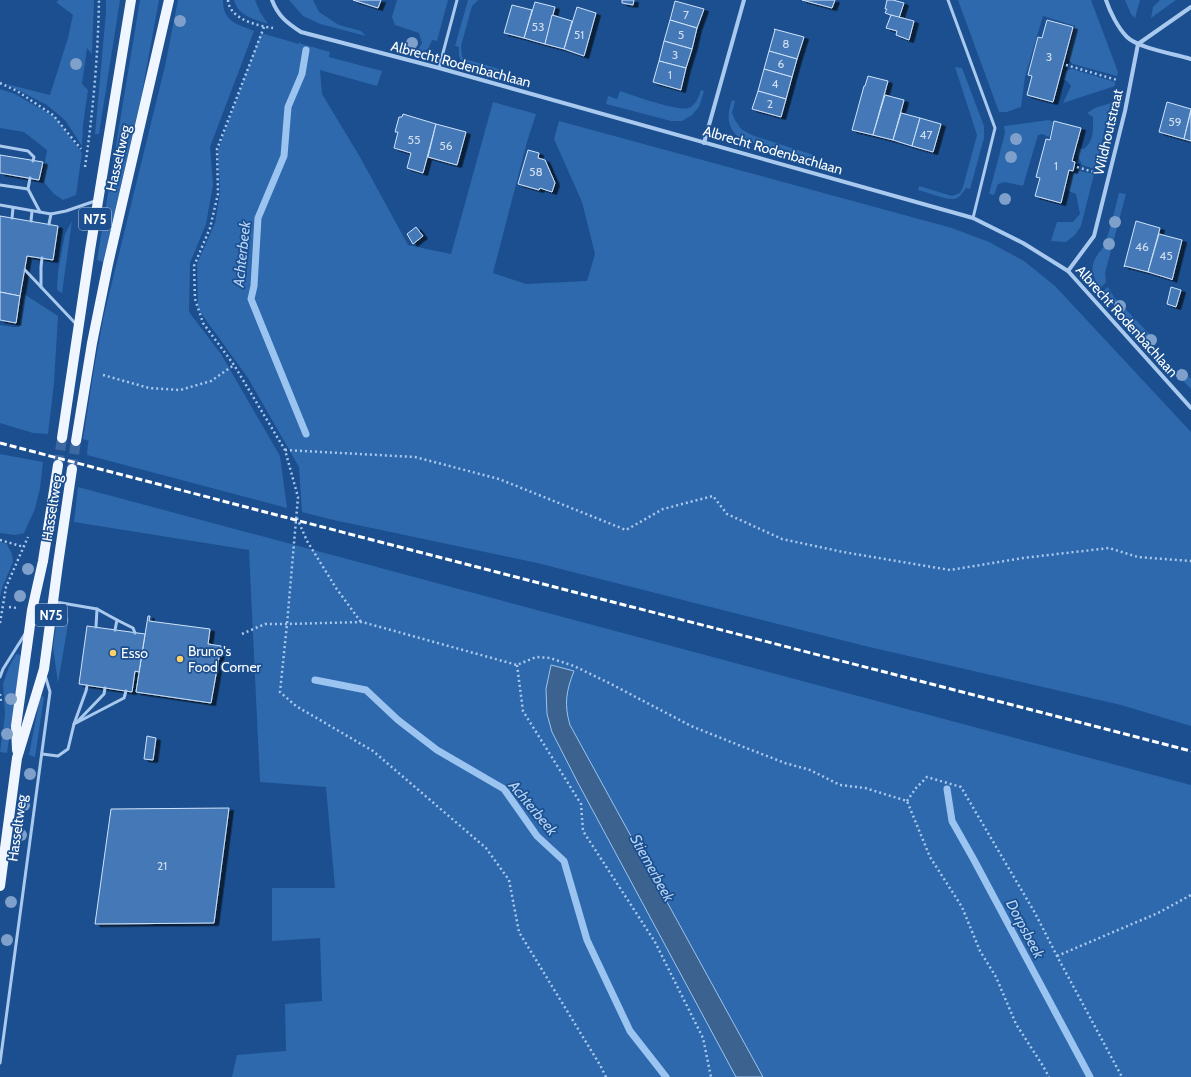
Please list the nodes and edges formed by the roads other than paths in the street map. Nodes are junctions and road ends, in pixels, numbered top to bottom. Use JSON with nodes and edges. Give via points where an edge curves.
{"nodes":[{"id":1,"x":131,"y":0,"type":"edge"},
{"id":2,"x":169,"y":0,"type":"edge"},
{"id":3,"x":272,"y":0,"type":"edge"},
{"id":4,"x":457,"y":0,"type":"edge"},
{"id":5,"x":744,"y":0,"type":"edge"},
{"id":6,"x":948,"y":0,"type":"edge"},
{"id":7,"x":1106,"y":0,"type":"edge"},
{"id":8,"x":1191,"y":7,"type":"edge"},
{"id":9,"x":1138,"y":44,"type":"junction"},
{"id":10,"x":1191,"y":59,"type":"edge"},
{"id":11,"x":439,"y":68,"type":"junction"},
{"id":12,"x":704,"y":142,"type":"junction"},
{"id":13,"x":0,"y":146,"type":"edge"},
{"id":14,"x":33,"y":161,"type":"dead end"},
{"id":15,"x":30,"y":178,"type":"dead end"},
{"id":16,"x":0,"y":185,"type":"edge"},
{"id":17,"x":28,"y":189,"type":"junction"},
{"id":18,"x":98,"y":200,"type":"junction"},
{"id":19,"x":0,"y":205,"type":"edge"},
{"id":20,"x":13,"y":208,"type":"junction"},
{"id":21,"x":32,"y":211,"type":"junction"},
{"id":22,"x":40,"y":212,"type":"junction"},
{"id":23,"x":51,"y":214,"type":"junction"},
{"id":24,"x":12,"y":218,"type":"dead end"},
{"id":25,"x":973,"y":218,"type":"junction"},
{"id":26,"x":31,"y":221,"type":"dead end"},
{"id":27,"x":48,"y":224,"type":"dead end"},
{"id":28,"x":42,"y":258,"type":"dead end"},
{"id":29,"x":25,"y":270,"type":"dead end"},
{"id":30,"x":1068,"y":271,"type":"junction"},
{"id":31,"x":42,"y":287,"type":"junction"},
{"id":32,"x":78,"y":327,"type":"junction"},
{"id":33,"x":1191,"y":408,"type":"edge"},
{"id":34,"x":62,"y":438,"type":"tunnel mouth"},
{"id":35,"x":76,"y":441,"type":"tunnel mouth"},
{"id":36,"x":58,"y":465,"type":"tunnel mouth"},
{"id":37,"x":72,"y":469,"type":"tunnel mouth"},
{"id":38,"x":53,"y":602,"type":"junction"},
{"id":39,"x":97,"y":609,"type":"junction"},
{"id":40,"x":117,"y":620,"type":"junction"},
{"id":41,"x":30,"y":625,"type":"junction"},
{"id":42,"x":96,"y":627,"type":"dead end"},
{"id":43,"x":115,"y":630,"type":"dead end"},
{"id":44,"x":135,"y":633,"type":"dead end"},
{"id":45,"x":44,"y":669,"type":"junction"},
{"id":46,"x":0,"y":676,"type":"edge"},
{"id":47,"x":87,"y":686,"type":"dead end"},
{"id":48,"x":105,"y":688,"type":"dead end"},
{"id":49,"x":126,"y":691,"type":"dead end"},
{"id":50,"x":74,"y":724,"type":"junction"},
{"id":51,"x":42,"y":754,"type":"junction"},
{"id":52,"x":17,"y":758,"type":"junction"},
{"id":53,"x":0,"y":886,"type":"edge"},
{"id":54,"x":0,"y":1063,"type":"edge"}],
"edges":[{"from":1,"to":18,"type":"main road","name":"Hasseltweg","number":"N75"},
{"from":2,"to":35,"type":"main road","name":"Hasseltweg","number":"N75","via":[[108,264]]},
{"from":3,"to":11,"type":"street","name":"Albrecht Rodenbachlaan","via":[[286,22],[301,32]]},
{"from":4,"to":11,"type":"lane"},
{"from":5,"to":12,"type":"street"},
{"from":6,"to":25,"type":"lane","via":[[995,128]]},
{"from":7,"to":9,"type":"street","via":[[1112,16],[1123,32]]},
{"from":8,"to":9,"type":"street"},
{"from":9,"to":10,"type":"street"},
{"from":9,"to":30,"type":"street","name":"Wildhoutstraat","via":[[1125,111],[1094,236]]},
{"from":11,"to":12,"type":"street","name":"Albrecht Rodenbachlaan"},
{"from":12,"to":25,"type":"street","name":"Albrecht Rodenbachlaan"},
{"from":13,"to":14,"type":"lane","via":[[28,151],[34,157]]},
{"from":15,"to":17,"type":"lane"},
{"from":16,"to":17,"type":"lane"},
{"from":17,"to":22,"type":"lane"},
{"from":18,"to":23,"type":"lane","via":[[66,212]]},
{"from":18,"to":32,"type":"main road","name":"Hasseltweg","number":"N75"},
{"from":19,"to":20,"type":"lane"},
{"from":20,"to":21,"type":"lane"},
{"from":20,"to":24,"type":"lane"},
{"from":21,"to":22,"type":"lane"},
{"from":21,"to":26,"type":"lane"},
{"from":22,"to":23,"type":"lane"},
{"from":23,"to":27,"type":"lane"},
{"from":25,"to":30,"type":"street","name":"Albrecht Rodenbachlaan","via":[[1023,243]]},
{"from":28,"to":31,"type":"lane"},
{"from":29,"to":31,"type":"lane"},
{"from":30,"to":33,"type":"street","name":"Albrecht Rodenbachlaan"},
{"from":31,"to":32,"type":"lane"},
{"from":32,"to":34,"type":"main road","name":"Hasseltweg","number":"N75"},
{"from":36,"to":41,"type":"main road","name":"Hasseltweg","number":"N75"},
{"from":37,"to":38,"type":"main road","name":"Hasseltweg","number":"N75"},
{"from":38,"to":39,"type":"lane"},
{"from":38,"to":45,"type":"main road","name":"Hasseltweg","number":"N75"},
{"from":39,"to":40,"type":"lane"},
{"from":39,"to":42,"type":"lane"},
{"from":40,"to":43,"type":"lane"},
{"from":40,"to":44,"type":"lane","via":[[133,628]]},
{"from":41,"to":46,"type":"lane","name":"Hasseltweg"},
{"from":41,"to":52,"type":"main road","name":"Hasseltweg","number":"N75","via":[[16,726]]},
{"from":45,"to":51,"type":"lane","name":"Hasseltweg","via":[[50,692]]},
{"from":45,"to":52,"type":"main road","name":"Hasseltweg","number":"N75"},
{"from":47,"to":50,"type":"lane"},
{"from":48,"to":50,"type":"lane","via":[[104,694]]},
{"from":49,"to":50,"type":"lane","via":[[124,698]]},
{"from":50,"to":51,"type":"lane","via":[[68,749],[58,756]]},
{"from":51,"to":54,"type":"lane","name":"Hasseltweg"},
{"from":52,"to":53,"type":"main road","name":"Hasseltweg","number":"N75"}]}
